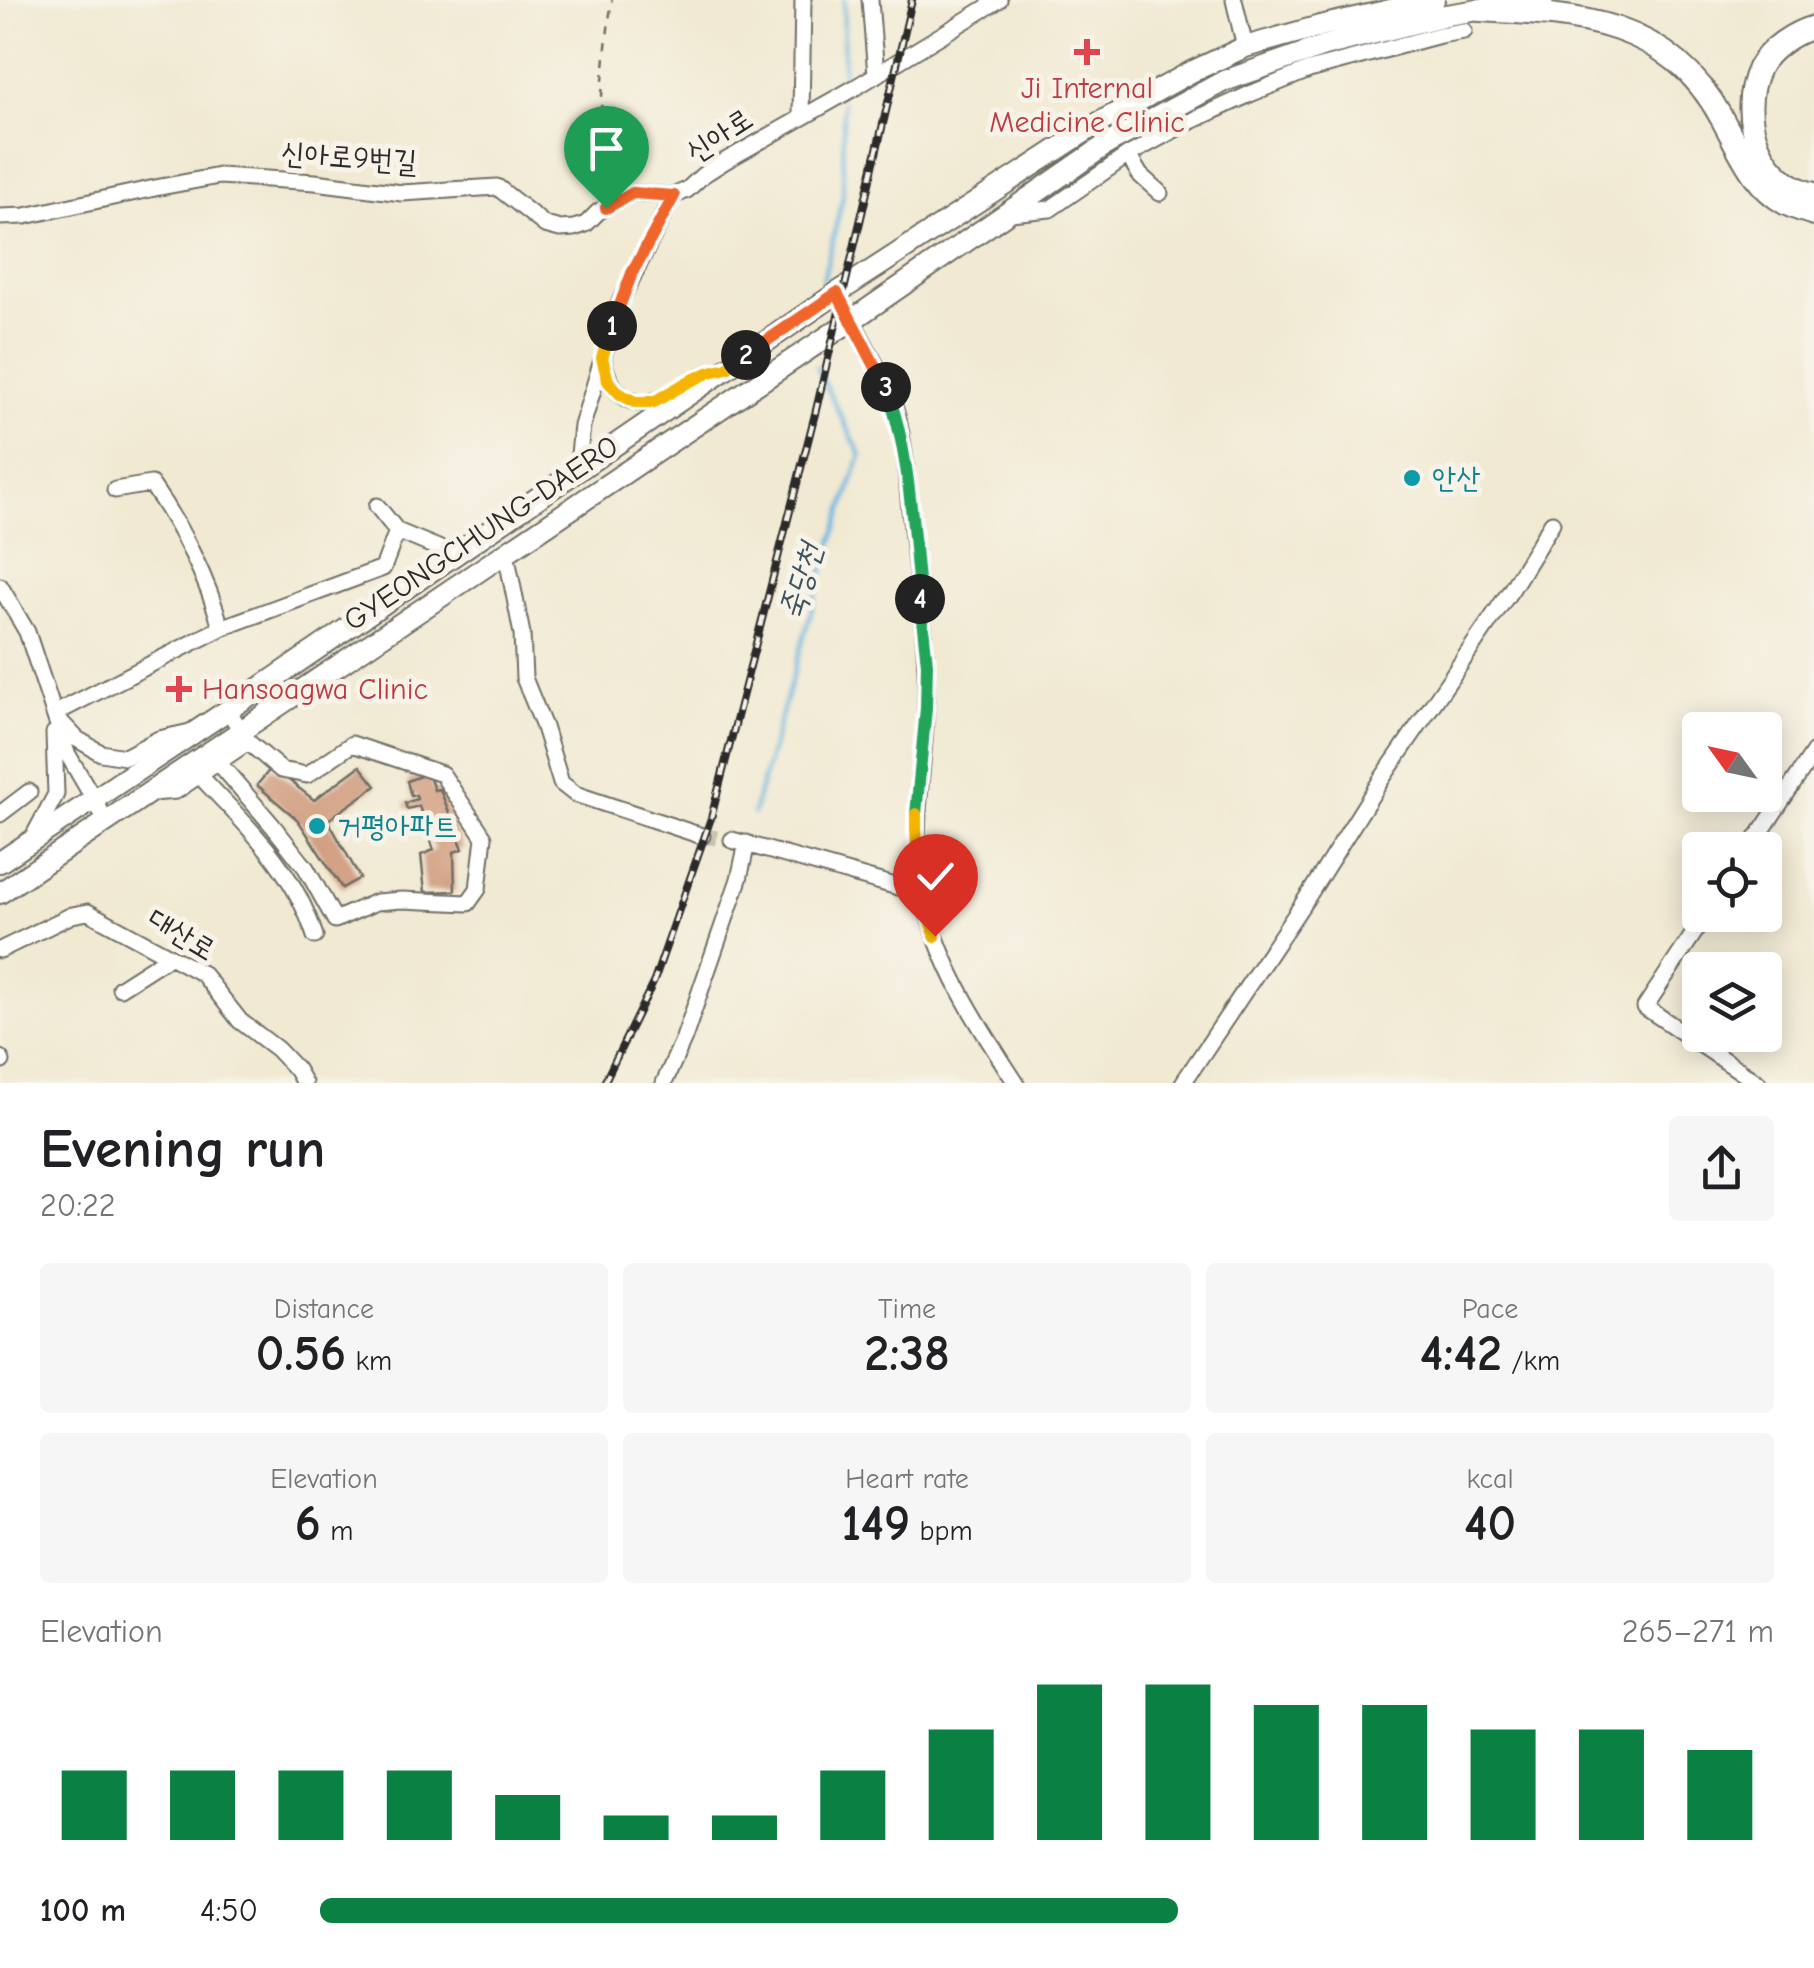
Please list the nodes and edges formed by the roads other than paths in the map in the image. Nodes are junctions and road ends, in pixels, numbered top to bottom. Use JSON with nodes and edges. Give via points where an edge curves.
{"nodes":[{"id":1,"x":803,"y":0,"type":"edge"},
{"id":2,"x":870,"y":0,"type":"edge"},
{"id":3,"x":999,"y":0,"type":"edge"},
{"id":4,"x":1234,"y":0,"type":"edge"},
{"id":5,"x":1434,"y":0,"type":"edge"},
{"id":6,"x":1543,"y":0,"type":"edge"},
{"id":7,"x":1480,"y":10,"type":"junction"},
{"id":8,"x":1814,"y":27,"type":"edge"},
{"id":9,"x":1464,"y":31,"type":"dead end"},
{"id":10,"x":1244,"y":47,"type":"junction"},
{"id":11,"x":876,"y":75,"type":"junction"},
{"id":12,"x":1254,"y":81,"type":"junction"},
{"id":13,"x":800,"y":116,"type":"junction"},
{"id":14,"x":1128,"y":155,"type":"junction"},
{"id":15,"x":1160,"y":193,"type":"dead end"},
{"id":16,"x":1814,"y":194,"type":"edge"},
{"id":17,"x":674,"y":196,"type":"junction"},
{"id":18,"x":1006,"y":213,"type":"junction"},
{"id":19,"x":1814,"y":214,"type":"edge"},
{"id":20,"x":0,"y":217,"type":"edge"},
{"id":21,"x":837,"y":293,"type":"junction"},
{"id":22,"x":852,"y":320,"type":"junction"},
{"id":23,"x":602,"y":358,"type":"junction"},
{"id":24,"x":727,"y":368,"type":"junction"},
{"id":25,"x":577,"y":473,"type":"junction"},
{"id":26,"x":116,"y":490,"type":"dead end"},
{"id":27,"x":592,"y":496,"type":"junction"},
{"id":28,"x":377,"y":506,"type":"dead end"},
{"id":29,"x":1552,"y":523,"type":"dead end"},
{"id":30,"x":397,"y":531,"type":"junction"},
{"id":31,"x":506,"y":553,"type":"junction"},
{"id":32,"x":455,"y":555,"type":"junction"},
{"id":33,"x":383,"y":568,"type":"junction"},
{"id":34,"x":0,"y":586,"type":"edge"},
{"id":35,"x":399,"y":592,"type":"junction"},
{"id":36,"x":221,"y":628,"type":"junction"},
{"id":37,"x":228,"y":710,"type":"junction"},
{"id":38,"x":54,"y":714,"type":"junction"},
{"id":39,"x":198,"y":730,"type":"junction"},
{"id":40,"x":245,"y":736,"type":"junction"},
{"id":41,"x":1814,"y":752,"type":"edge"},
{"id":42,"x":218,"y":762,"type":"junction"},
{"id":43,"x":200,"y":775,"type":"junction"},
{"id":44,"x":29,"y":792,"type":"dead end"},
{"id":45,"x":150,"y":793,"type":"junction"},
{"id":46,"x":94,"y":799,"type":"junction"},
{"id":47,"x":0,"y":814,"type":"edge"},
{"id":48,"x":108,"y":822,"type":"junction"},
{"id":49,"x":1761,"y":832,"type":"edge"},
{"id":50,"x":702,"y":836,"type":"tunnel mouth"},
{"id":51,"x":30,"y":841,"type":"junction"},
{"id":52,"x":0,"y":862,"type":"edge"},
{"id":53,"x":0,"y":893,"type":"edge"},
{"id":54,"x":923,"y":894,"type":"junction"},
{"id":55,"x":1695,"y":932,"type":"edge"},
{"id":56,"x":315,"y":936,"type":"dead end"},
{"id":57,"x":0,"y":950,"type":"edge"},
{"id":58,"x":170,"y":956,"type":"junction"},
{"id":59,"x":120,"y":988,"type":"dead end"},
{"id":60,"x":304,"y":1083,"type":"edge"},
{"id":61,"x":664,"y":1083,"type":"edge"},
{"id":62,"x":1016,"y":1083,"type":"edge"},
{"id":63,"x":1183,"y":1083,"type":"edge"},
{"id":64,"x":1758,"y":1083,"type":"edge"}],
"edges":[{"from":1,"to":13,"type":"street"},
{"from":2,"to":11,"type":"street"},
{"from":3,"to":11,"type":"street","name":"신아로"},
{"from":4,"to":10,"type":"street"},
{"from":5,"to":10,"type":"main road","name":"GYEONGCHUNG-DAERO"},
{"from":6,"to":7,"type":"main road","name":"GYEONGCHUNG-DAERO"},
{"from":7,"to":12,"type":"main road","name":"GYEONGCHUNG-DAERO","via":[[1324,46]]},
{"from":7,"to":19,"type":"highway","via":[[1566,16],[1660,47],[1702,88],[1760,183],[1784,203]]},
{"from":8,"to":16,"type":"highway","via":[[1778,46],[1760,66],[1751,122],[1759,150],[1777,175]]},
{"from":9,"to":12,"type":"street"},
{"from":10,"to":12,"type":"main road"},
{"from":10,"to":21,"type":"main road","name":"GYEONGCHUNG-DAERO","via":[[1095,125]]},
{"from":11,"to":13,"type":"street","name":"신아로"},
{"from":12,"to":14,"type":"street"},
{"from":12,"to":18,"type":"main road","name":"GYEONGCHUNG-DAERO","via":[[1199,93],[1106,144]]},
{"from":13,"to":17,"type":"street","name":"신아로"},
{"from":14,"to":15,"type":"street"},
{"from":14,"to":18,"type":"street","via":[[1050,209]]},
{"from":17,"to":20,"type":"street","name":"신아로9번길","via":[[633,193],[586,224],[560,228],[545,225],[496,187],[402,193],[219,176]]},
{"from":17,"to":23,"type":"street","name":"신아로","via":[[626,288]]},
{"from":18,"to":22,"type":"main road","name":"GYEONGCHUNG-DAERO"},
{"from":21,"to":22,"type":"main road"},
{"from":21,"to":24,"type":"main road","name":"GYEONGCHUNG-DAERO"},
{"from":22,"to":27,"type":"main road","name":"GYEONGCHUNG-DAERO"},
{"from":22,"to":54,"type":"street","via":[[887,388],[905,464],[927,664],[916,816]]},
{"from":23,"to":24,"type":"street","via":[[608,381],[635,402],[654,402]]},
{"from":23,"to":25,"type":"street","name":"신아로","via":[[582,426]]},
{"from":24,"to":25,"type":"main road","name":"GYEONGCHUNG-DAERO"},
{"from":25,"to":27,"type":"main road"},
{"from":25,"to":32,"type":"main road","name":"GYEONGCHUNG-DAERO"},
{"from":26,"to":36,"type":"street","via":[[150,484],[170,511]]},
{"from":27,"to":31,"type":"main road","name":"GYEONGCHUNG-DAERO"},
{"from":28,"to":30,"type":"street"},
{"from":29,"to":63,"type":"street"},
{"from":30,"to":32,"type":"street"},
{"from":30,"to":33,"type":"street"},
{"from":31,"to":40,"type":"main road","name":"GYEONGCHUNG-DAERO"},
{"from":31,"to":50,"type":"street","via":[[524,678],[561,783],[576,794]]},
{"from":32,"to":35,"type":"main road","name":"GYEONGCHUNG-DAERO"},
{"from":33,"to":35,"type":"street"},
{"from":33,"to":36,"type":"street"},
{"from":34,"to":38,"type":"street","via":[[27,632]]},
{"from":35,"to":37,"type":"main road","name":"GYEONGCHUNG-DAERO"},
{"from":36,"to":38,"type":"street"},
{"from":37,"to":39,"type":"main road","name":"GYEONGCHUNG-DAERO"},
{"from":37,"to":40,"type":"street"},
{"from":38,"to":39,"type":"street","via":[[77,739],[125,757],[158,739]]},
{"from":38,"to":46,"type":"street"},
{"from":38,"to":51,"type":"street","via":[[56,794]]},
{"from":39,"to":46,"type":"main road","name":"GYEONGCHUNG-DAERO"},
{"from":40,"to":42,"type":"street"},
{"from":40,"to":42,"type":"street","via":[[281,770],[307,776],[352,744],[442,774],[484,838],[478,889],[468,903],[376,902],[335,920],[306,868]]},
{"from":40,"to":45,"type":"main road","name":"GYEONGCHUNG-DAERO"},
{"from":41,"to":49,"type":"street"},
{"from":42,"to":43,"type":"street"},
{"from":43,"to":45,"type":"street","via":[[176,791]]},
{"from":43,"to":56,"type":"street","via":[[276,858]]},
{"from":44,"to":47,"type":"street"},
{"from":45,"to":48,"type":"main road","name":"GYEONGCHUNG-DAERO"},
{"from":46,"to":48,"type":"street"},
{"from":46,"to":51,"type":"main road","name":"GYEONGCHUNG-DAERO"},
{"from":48,"to":53,"type":"main road","name":"GYEONGCHUNG-DAERO"},
{"from":51,"to":52,"type":"main road","name":"GYEONGCHUNG-DAERO"},
{"from":54,"to":61,"type":"street","via":[[739,842],[733,897]]},
{"from":54,"to":62,"type":"street","via":[[948,971]]},
{"from":55,"to":64,"type":"street","via":[[1644,1008]]},
{"from":57,"to":58,"type":"street","name":"대산로","via":[[88,912]]},
{"from":58,"to":59,"type":"street"},
{"from":58,"to":60,"type":"street","name":"대산로","via":[[203,974]]}]}
